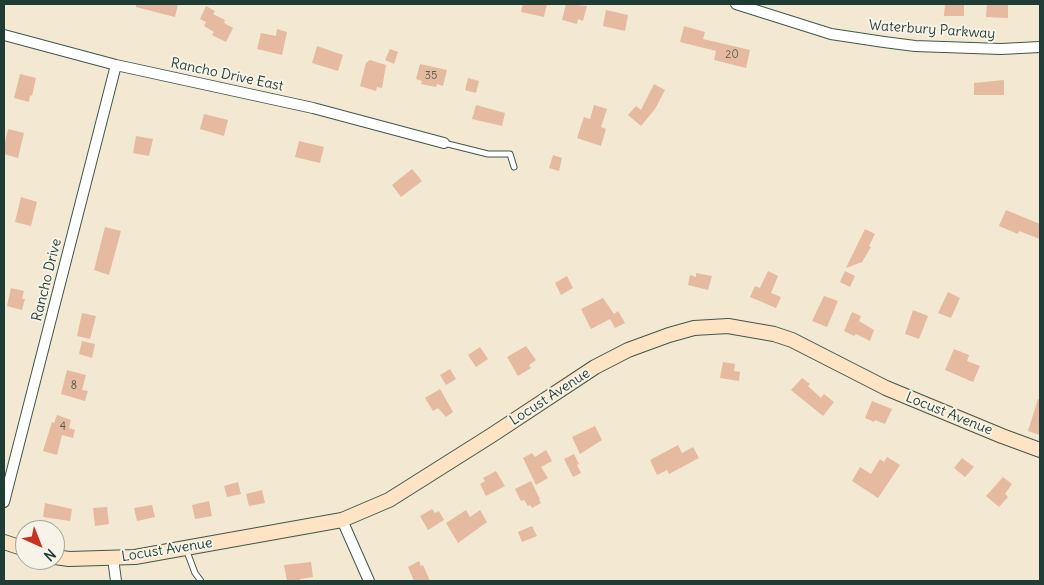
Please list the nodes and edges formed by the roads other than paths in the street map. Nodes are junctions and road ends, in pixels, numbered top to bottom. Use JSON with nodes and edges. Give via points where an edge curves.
{"nodes":[{"id":1,"x":736,"y":4,"type":"edge"},
{"id":2,"x":4,"y":36,"type":"edge"},
{"id":3,"x":1040,"y":47,"type":"edge"},
{"id":4,"x":116,"y":65,"type":"junction"},
{"id":5,"x":444,"y":142,"type":"joint"},
{"id":6,"x":514,"y":167,"type":"dead end"},
{"id":7,"x":1040,"y":450,"type":"edge"},
{"id":8,"x":4,"y":502,"type":"edge"},
{"id":9,"x":342,"y":520,"type":"junction"},
{"id":10,"x":186,"y":548,"type":"junction"},
{"id":11,"x":65,"y":558,"type":"edge"},
{"id":12,"x":113,"y":558,"type":"junction"},
{"id":13,"x":116,"y":581,"type":"edge"},
{"id":14,"x":201,"y":581,"type":"edge"},
{"id":15,"x":369,"y":581,"type":"edge"}],
"edges":[{"from":1,"to":3,"type":"street","name":"Waterbury Parkway","via":[[831,34],[884,42],[1002,50]]},
{"from":2,"to":4,"type":"street","name":"Rancho Drive East"},
{"from":4,"to":5,"type":"street","name":"Rancho Drive East","via":[[312,108]]},
{"from":4,"to":8,"type":"street","name":"Rancho Drive"},
{"from":5,"to":6,"type":"lane","via":[[488,154],[510,154]]},
{"from":7,"to":9,"type":"street","name":"Locust Avenue","via":[[886,388],[792,340],[728,326],[694,328],[628,350],[595,367],[389,500]]},
{"from":9,"to":10,"type":"street","name":"Locust Avenue"},
{"from":9,"to":15,"type":"street"},
{"from":10,"to":12,"type":"street","name":"Locust Avenue"},
{"from":10,"to":14,"type":"lane"},
{"from":11,"to":12,"type":"street","name":"Locust Avenue"},
{"from":12,"to":13,"type":"street"}]}
